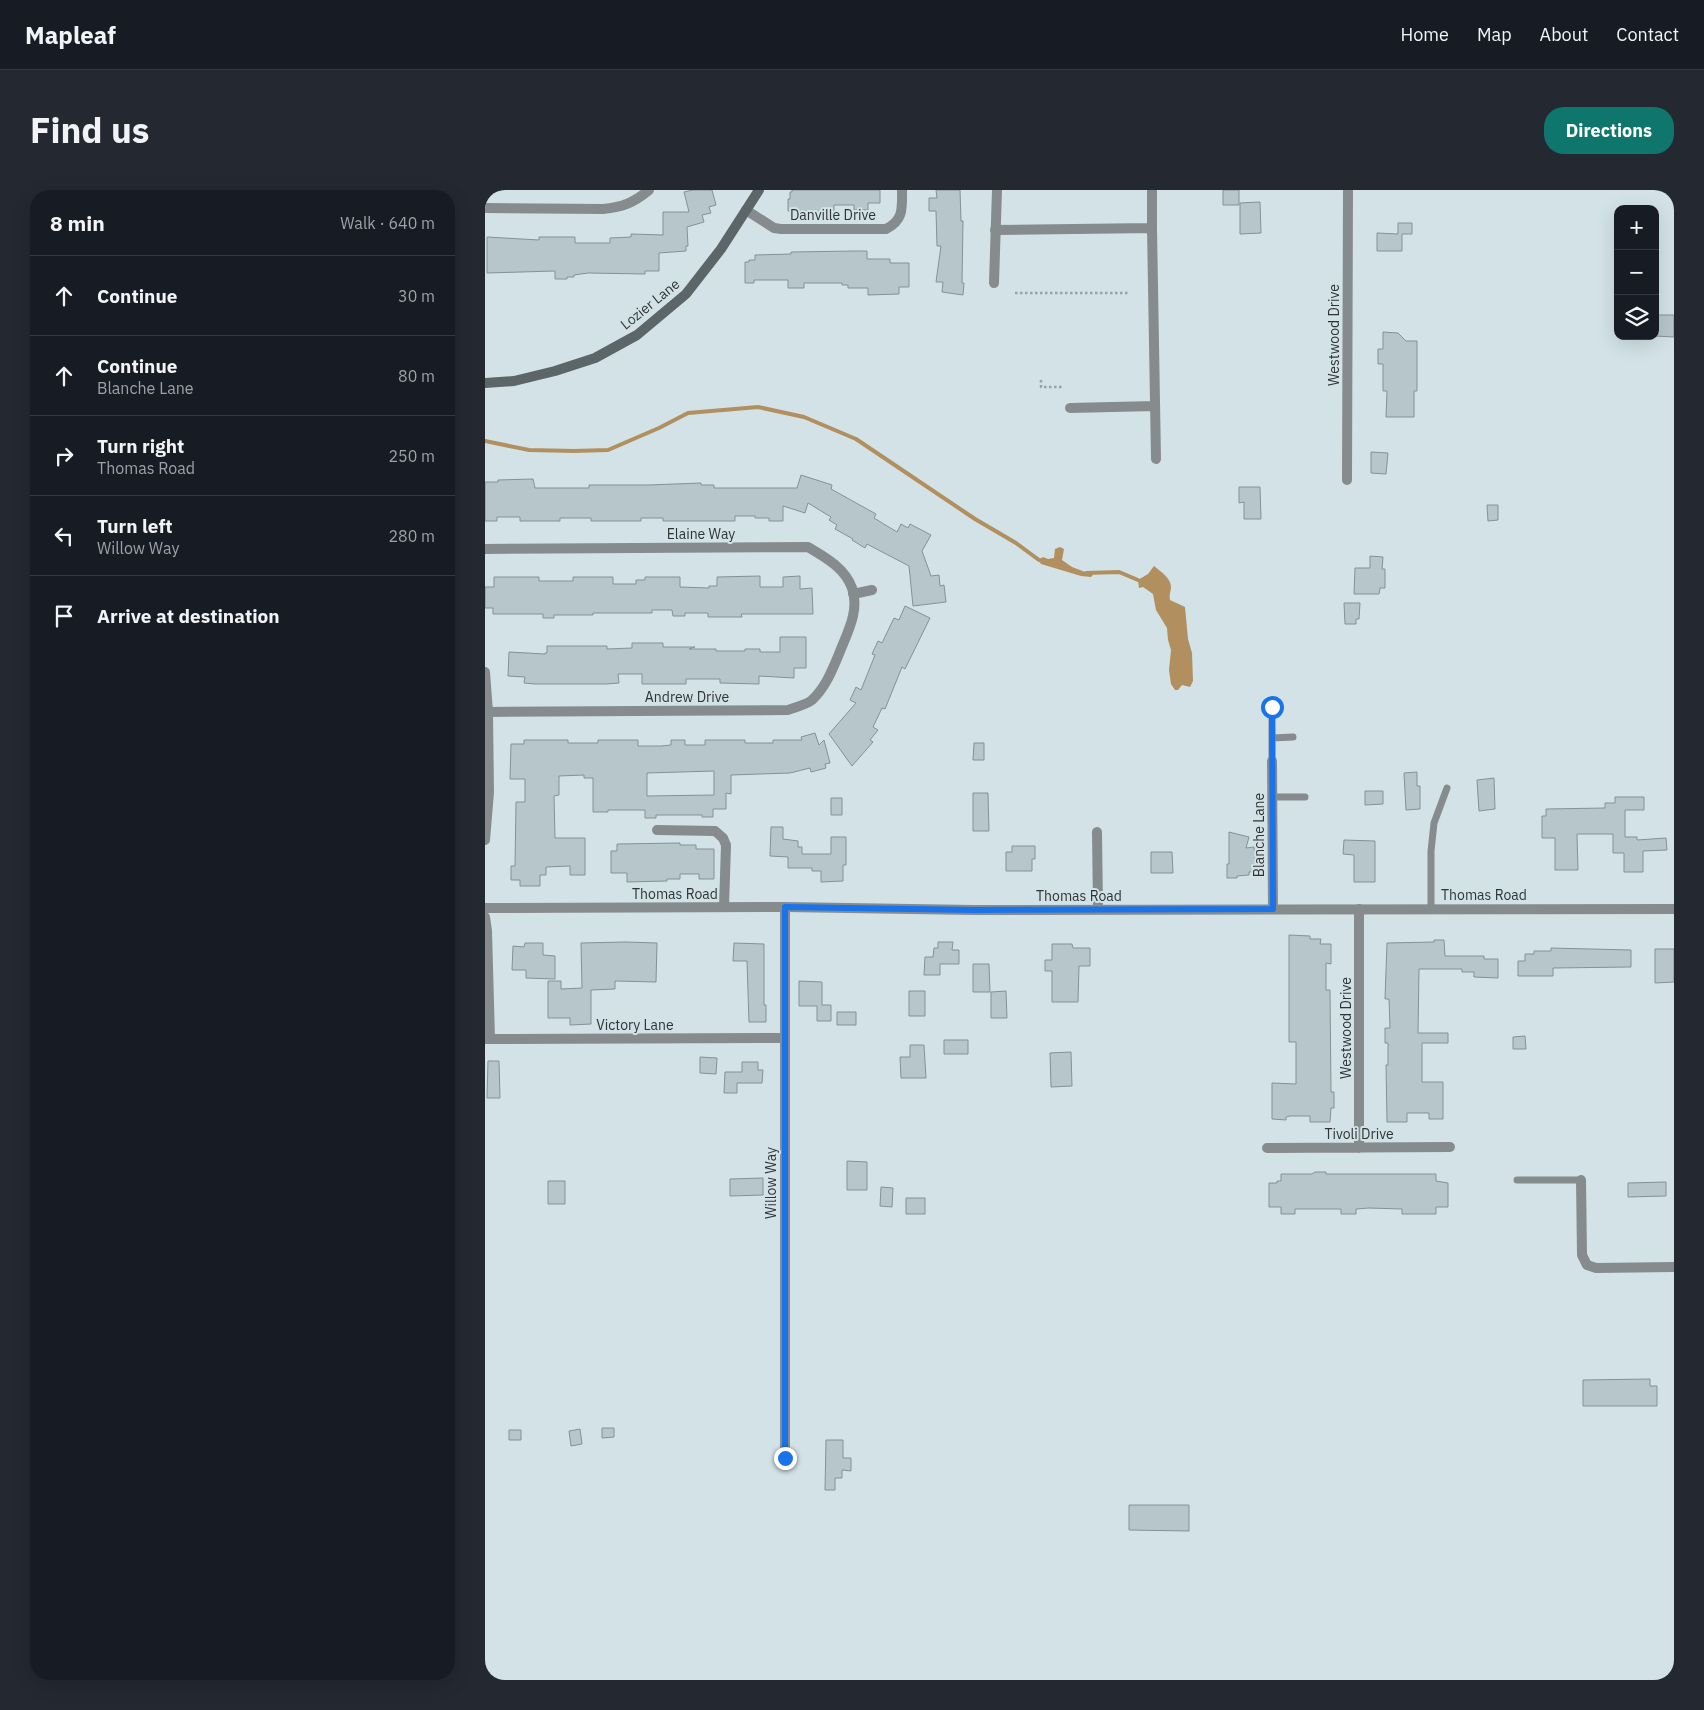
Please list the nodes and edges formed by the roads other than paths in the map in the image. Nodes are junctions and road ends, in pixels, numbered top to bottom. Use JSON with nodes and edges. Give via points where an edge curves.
{"nodes":[{"id":1,"x":649,"y":190,"type":"edge"},
{"id":2,"x":759,"y":190,"type":"edge"},
{"id":3,"x":902,"y":190,"type":"edge"},
{"id":4,"x":997,"y":190,"type":"edge"},
{"id":5,"x":1152,"y":190,"type":"edge"},
{"id":6,"x":1348,"y":190,"type":"edge"},
{"id":7,"x":485,"y":208,"type":"edge"},
{"id":8,"x":746,"y":210,"type":"junction"},
{"id":9,"x":1152,"y":228,"type":"junction"},
{"id":10,"x":995,"y":230,"type":"junction"},
{"id":11,"x":994,"y":283,"type":"dead end"},
{"id":12,"x":485,"y":383,"type":"edge"},
{"id":13,"x":1155,"y":406,"type":"junction"},
{"id":14,"x":1070,"y":408,"type":"dead end"},
{"id":15,"x":1156,"y":459,"type":"dead end"},
{"id":16,"x":1347,"y":480,"type":"dead end"},
{"id":17,"x":485,"y":549,"type":"edge"},
{"id":18,"x":872,"y":590,"type":"dead end"},
{"id":19,"x":853,"y":594,"type":"junction"},
{"id":20,"x":848,"y":635,"type":"joint"},
{"id":21,"x":485,"y":672,"type":"edge"},
{"id":22,"x":1272,"y":707,"type":"dead end"},
{"id":23,"x":487,"y":712,"type":"edge"},
{"id":24,"x":1293,"y":737,"type":"dead end"},
{"id":25,"x":1272,"y":738,"type":"junction"},
{"id":26,"x":1272,"y":761,"type":"joint"},
{"id":27,"x":1447,"y":788,"type":"dead end"},
{"id":28,"x":1273,"y":797,"type":"junction"},
{"id":29,"x":1305,"y":797,"type":"dead end"},
{"id":30,"x":657,"y":830,"type":"dead end"},
{"id":31,"x":1097,"y":832,"type":"dead end"},
{"id":32,"x":485,"y":840,"type":"edge"},
{"id":33,"x":724,"y":907,"type":"junction"},
{"id":34,"x":785,"y":907,"type":"junction"},
{"id":35,"x":485,"y":908,"type":"edge"},
{"id":36,"x":1273,"y":909,"type":"junction"},
{"id":37,"x":1359,"y":909,"type":"junction"},
{"id":38,"x":1431,"y":909,"type":"junction"},
{"id":39,"x":1674,"y":909,"type":"edge"},
{"id":40,"x":1098,"y":910,"type":"junction"},
{"id":41,"x":485,"y":917,"type":"edge"},
{"id":42,"x":785,"y":1038,"type":"junction"},
{"id":43,"x":487,"y":1039,"type":"edge"},
{"id":44,"x":1450,"y":1147,"type":"dead end"},
{"id":45,"x":1267,"y":1148,"type":"dead end"},
{"id":46,"x":1359,"y":1148,"type":"junction"},
{"id":47,"x":1517,"y":1180,"type":"dead end"},
{"id":48,"x":1581,"y":1180,"type":"joint"},
{"id":49,"x":1674,"y":1268,"type":"edge"},
{"id":50,"x":785,"y":1458,"type":"dead end"}],
"edges":[{"from":1,"to":7,"type":"street","via":[[621,207],[603,209]]},
{"from":2,"to":8,"type":"main road","name":"Lozier Lane"},
{"from":3,"to":8,"type":"street","name":"Danville Drive","via":[[900,216],[894,225],[886,229],[781,229]]},
{"from":4,"to":10,"type":"street"},
{"from":5,"to":9,"type":"street"},
{"from":6,"to":16,"type":"street","name":"Westwood Drive"},
{"from":8,"to":12,"type":"main road","name":"Lozier Lane","via":[[686,294],[637,335],[595,358],[514,381]]},
{"from":9,"to":10,"type":"street"},
{"from":9,"to":13,"type":"street"},
{"from":10,"to":11,"type":"street"},
{"from":13,"to":14,"type":"street"},
{"from":13,"to":15,"type":"street"},
{"from":17,"to":19,"type":"street","name":"Elaine Way","via":[[808,547],[844,573]]},
{"from":18,"to":19,"type":"street"},
{"from":19,"to":20,"type":"street","name":"Elaine Way","via":[[855,606]]},
{"from":20,"to":23,"type":"street","name":"Andrew Drive","via":[[824,687],[811,701],[787,710]]},
{"from":21,"to":23,"type":"street"},
{"from":22,"to":25,"type":"lane"},
{"from":23,"to":32,"type":"street","via":[[489,792]]},
{"from":24,"to":25,"type":"lane"},
{"from":25,"to":26,"type":"lane"},
{"from":26,"to":28,"type":"street","name":"Blanche Lane"},
{"from":27,"to":38,"type":"lane","via":[[1434,824]]},
{"from":28,"to":29,"type":"lane"},
{"from":28,"to":36,"type":"street","name":"Blanche Lane"},
{"from":30,"to":33,"type":"street","via":[[715,831],[723,838]]},
{"from":31,"to":40,"type":"street"},
{"from":33,"to":34,"type":"street","name":"Thomas Road"},
{"from":33,"to":35,"type":"street","name":"Thomas Road"},
{"from":34,"to":40,"type":"street","name":"Thomas Road"},
{"from":34,"to":42,"type":"street","name":"Willow Way"},
{"from":36,"to":37,"type":"street","name":"Thomas Road"},
{"from":36,"to":40,"type":"street","name":"Thomas Road"},
{"from":37,"to":38,"type":"street","name":"Thomas Road"},
{"from":37,"to":46,"type":"street","name":"Westwood Drive"},
{"from":38,"to":39,"type":"street","name":"Thomas Road"},
{"from":41,"to":43,"type":"street"},
{"from":42,"to":43,"type":"street","name":"Victory Lane"},
{"from":42,"to":50,"type":"street","name":"Willow Way"},
{"from":44,"to":46,"type":"street","name":"Tivoli Drive"},
{"from":45,"to":46,"type":"street","name":"Tivoli Drive"},
{"from":47,"to":48,"type":"lane"},
{"from":48,"to":49,"type":"street","via":[[1582,1255],[1587,1265],[1596,1268]]}]}
